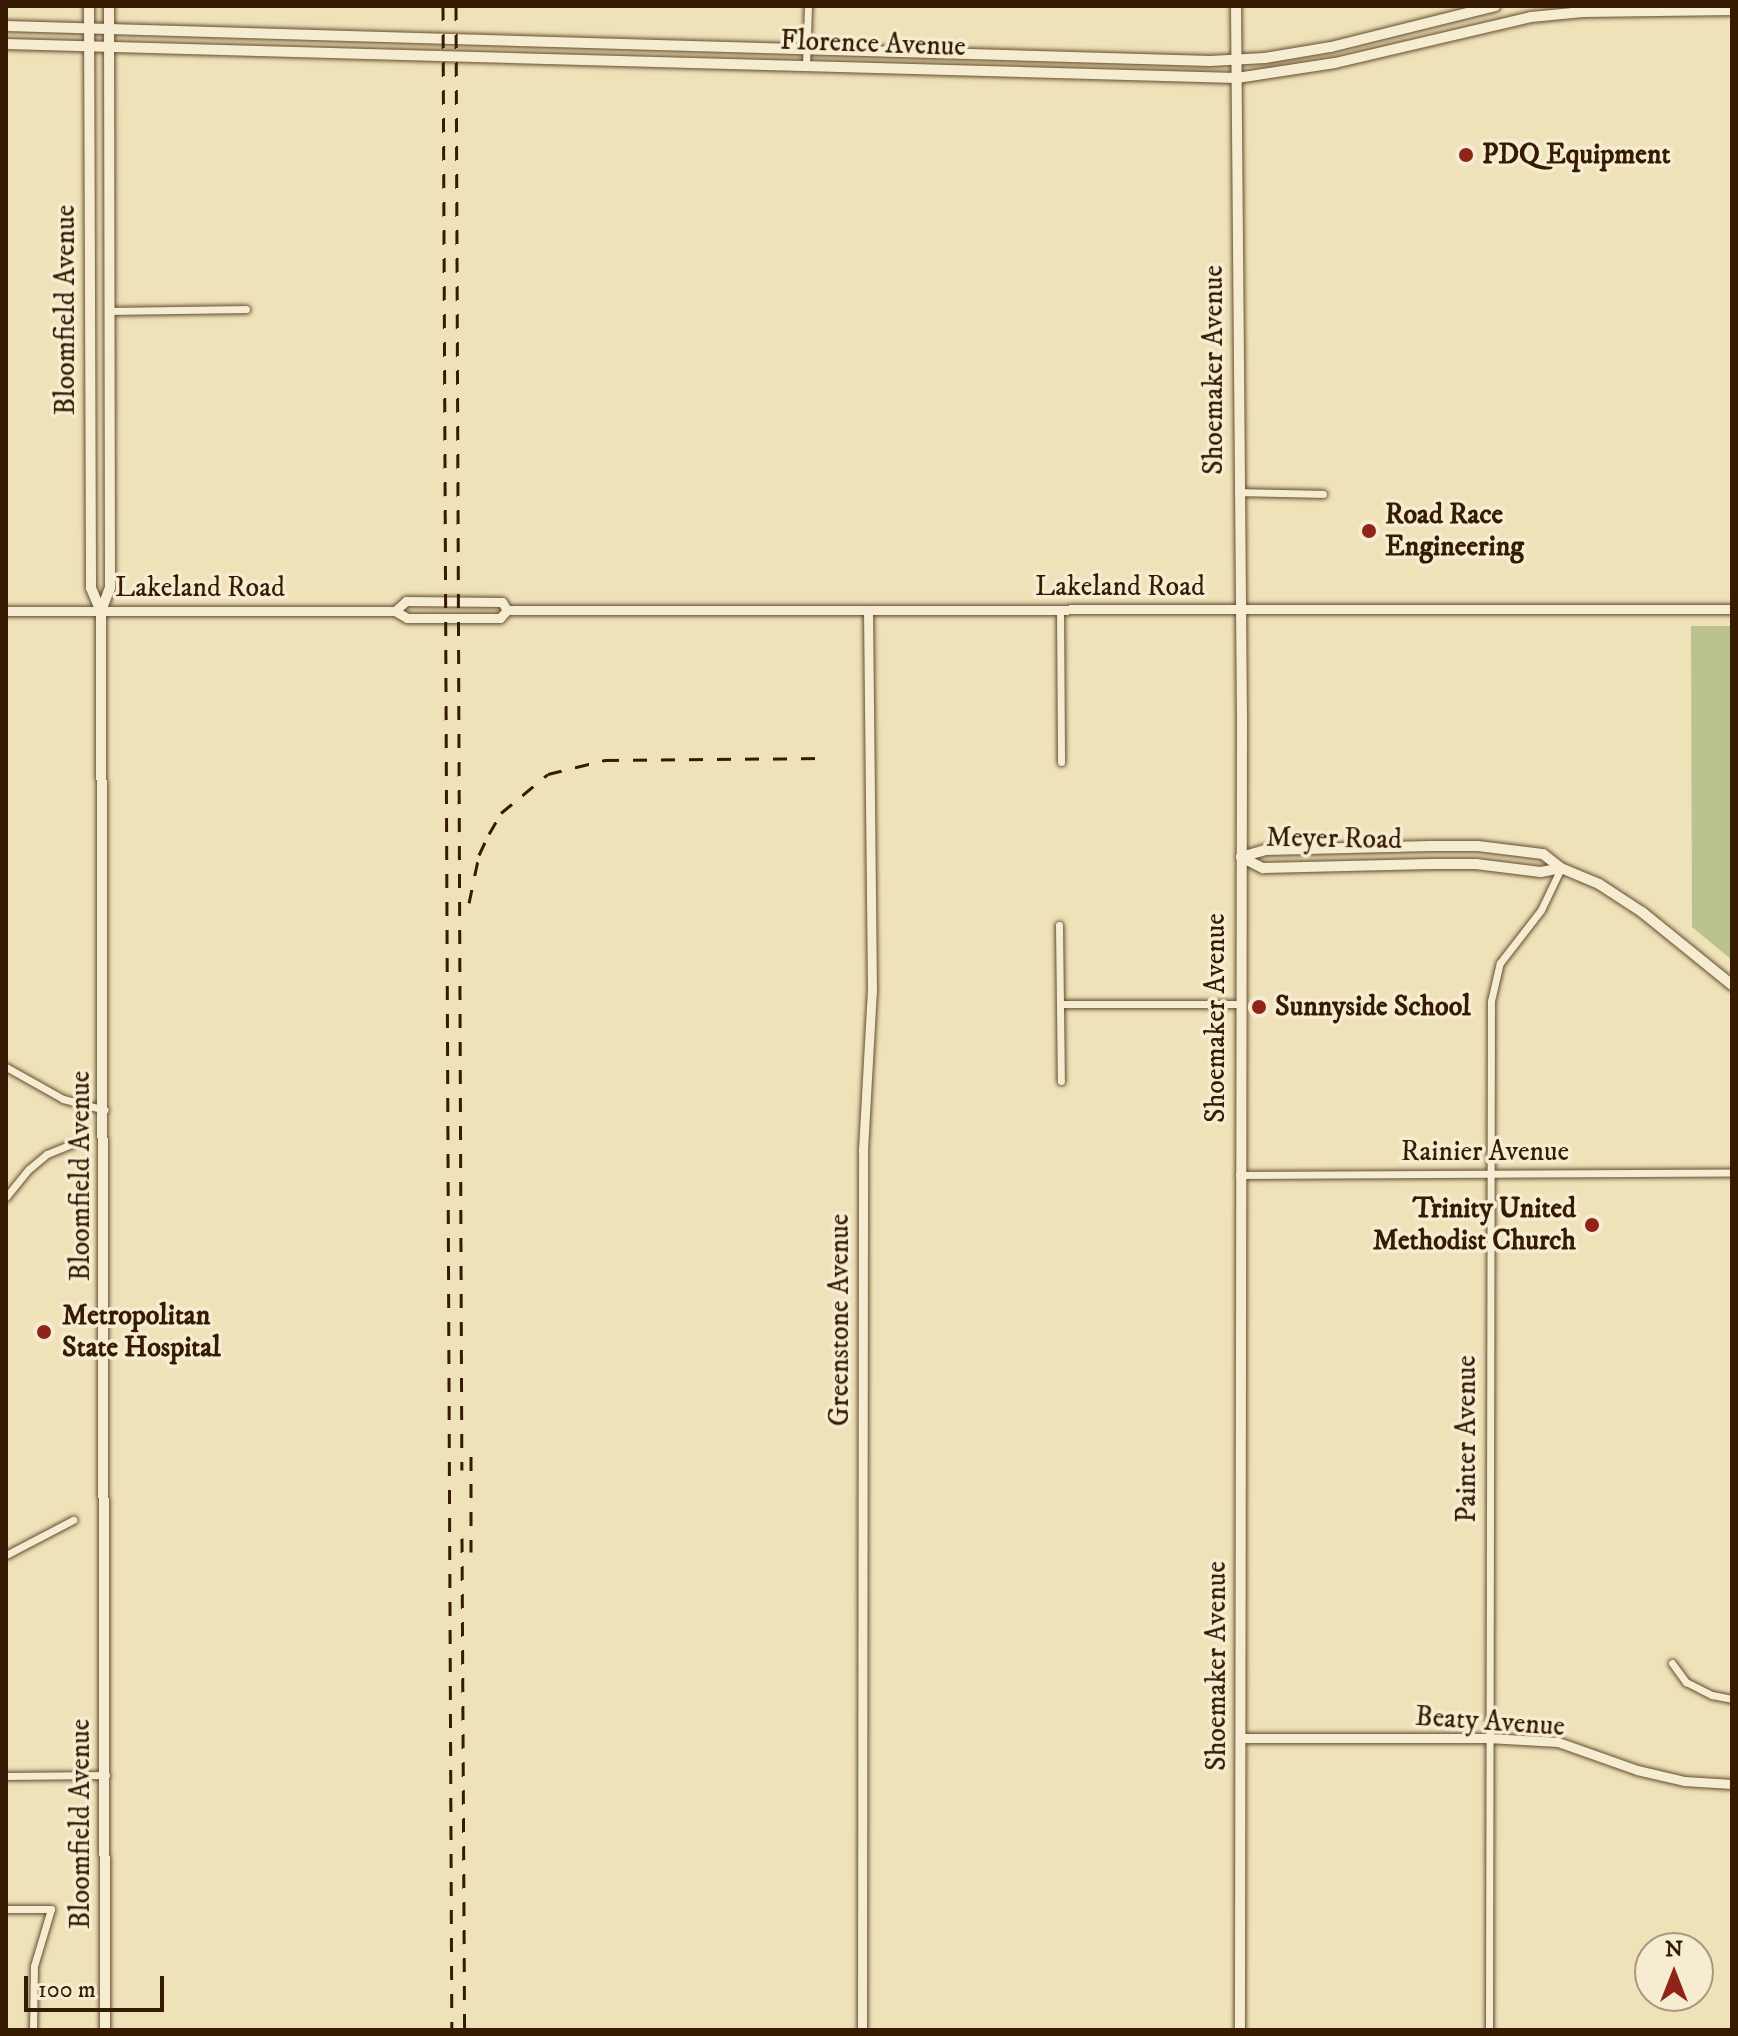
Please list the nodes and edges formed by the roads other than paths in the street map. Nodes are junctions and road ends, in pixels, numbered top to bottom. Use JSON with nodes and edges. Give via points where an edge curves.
{"nodes":[{"id":1,"x":89,"y":6,"type":"edge"},
{"id":2,"x":109,"y":6,"type":"edge"},
{"id":3,"x":808,"y":6,"type":"edge"},
{"id":4,"x":1236,"y":6,"type":"edge"},
{"id":5,"x":1495,"y":6,"type":"edge"},
{"id":6,"x":1732,"y":10,"type":"edge"},
{"id":7,"x":6,"y":26,"type":"edge"},
{"id":8,"x":89,"y":27,"type":"junction"},
{"id":9,"x":109,"y":28,"type":"junction"},
{"id":10,"x":6,"y":44,"type":"edge"},
{"id":11,"x":109,"y":45,"type":"junction"},
{"id":12,"x":89,"y":46,"type":"junction"},
{"id":13,"x":806,"y":50,"type":"junction"},
{"id":14,"x":1059,"y":58,"type":"junction"},
{"id":15,"x":1237,"y":59,"type":"junction"},
{"id":16,"x":806,"y":66,"type":"junction"},
{"id":17,"x":1059,"y":73,"type":"junction"},
{"id":18,"x":1237,"y":78,"type":"junction"},
{"id":19,"x":246,"y":309,"type":"dead end"},
{"id":20,"x":90,"y":311,"type":"junction"},
{"id":21,"x":110,"y":311,"type":"junction"},
{"id":22,"x":1238,"y":492,"type":"junction"},
{"id":23,"x":1323,"y":494,"type":"dead end"},
{"id":24,"x":1060,"y":609,"type":"junction"},
{"id":25,"x":1239,"y":609,"type":"junction"},
{"id":26,"x":1732,"y":609,"type":"edge"},
{"id":27,"x":507,"y":610,"type":"junction"},
{"id":28,"x":868,"y":610,"type":"junction"},
{"id":29,"x":6,"y":611,"type":"edge"},
{"id":30,"x":101,"y":611,"type":"junction"},
{"id":31,"x":395,"y":611,"type":"junction"},
{"id":32,"x":1061,"y":762,"type":"dead end"},
{"id":33,"x":1431,"y":846,"type":"junction"},
{"id":34,"x":1241,"y":857,"type":"junction"},
{"id":35,"x":1430,"y":864,"type":"junction"},
{"id":36,"x":1561,"y":868,"type":"junction"},
{"id":37,"x":1059,"y":925,"type":"dead end"},
{"id":38,"x":1732,"y":985,"type":"edge"},
{"id":39,"x":1060,"y":1004,"type":"junction"},
{"id":40,"x":1239,"y":1004,"type":"junction"},
{"id":41,"x":6,"y":1067,"type":"edge"},
{"id":42,"x":1061,"y":1081,"type":"dead end"},
{"id":43,"x":105,"y":1110,"type":"junction"},
{"id":44,"x":82,"y":1140,"type":"dead end"},
{"id":45,"x":1732,"y":1172,"type":"edge"},
{"id":46,"x":1239,"y":1175,"type":"junction"},
{"id":47,"x":1489,"y":1175,"type":"junction"},
{"id":48,"x":6,"y":1197,"type":"edge"},
{"id":49,"x":73,"y":1520,"type":"dead end"},
{"id":50,"x":6,"y":1555,"type":"edge"},
{"id":51,"x":1672,"y":1663,"type":"dead end"},
{"id":52,"x":1732,"y":1699,"type":"edge"},
{"id":53,"x":1241,"y":1738,"type":"junction"},
{"id":54,"x":1488,"y":1738,"type":"junction"},
{"id":55,"x":106,"y":1775,"type":"junction"},
{"id":56,"x":6,"y":1776,"type":"edge"},
{"id":57,"x":1732,"y":1784,"type":"edge"},
{"id":58,"x":6,"y":1909,"type":"edge"},
{"id":59,"x":33,"y":2030,"type":"edge"},
{"id":60,"x":105,"y":2030,"type":"edge"},
{"id":61,"x":862,"y":2030,"type":"edge"},
{"id":62,"x":1240,"y":2030,"type":"edge"},
{"id":63,"x":1489,"y":2030,"type":"edge"}],
"edges":[{"from":1,"to":8,"type":"main road","name":"Bloomfield Avenue"},
{"from":2,"to":9,"type":"main road","name":"Bloomfield Avenue"},
{"from":3,"to":13,"type":"street"},
{"from":4,"to":15,"type":"main road","name":"Shoemaker Avenue"},
{"from":5,"to":15,"type":"main road","name":"Florence Avenue","via":[[1331,47]]},
{"from":6,"to":18,"type":"main road","name":"Florence Avenue","via":[[1531,17],[1335,63]]},
{"from":7,"to":8,"type":"main road","name":"Florence Avenue"},
{"from":8,"to":9,"type":"main road","name":"Florence Avenue"},
{"from":8,"to":12,"type":"main road","name":"Bloomfield Avenue"},
{"from":9,"to":11,"type":"main road","name":"Bloomfield Avenue"},
{"from":9,"to":13,"type":"main road","name":"Florence Avenue"},
{"from":10,"to":12,"type":"main road","name":"Florence Avenue"},
{"from":11,"to":12,"type":"main road","name":"Florence Avenue"},
{"from":11,"to":16,"type":"main road","name":"Florence Avenue"},
{"from":11,"to":21,"type":"main road","name":"Bloomfield Avenue"},
{"from":12,"to":20,"type":"main road","name":"Bloomfield Avenue"},
{"from":13,"to":14,"type":"main road","name":"Florence Avenue"},
{"from":13,"to":16,"type":"street"},
{"from":14,"to":15,"type":"main road","name":"Florence Avenue"},
{"from":14,"to":17,"type":"main road"},
{"from":15,"to":18,"type":"main road","name":"Shoemaker Avenue"},
{"from":16,"to":17,"type":"main road","name":"Florence Avenue"},
{"from":17,"to":18,"type":"main road","name":"Florence Avenue"},
{"from":18,"to":22,"type":"main road","name":"Shoemaker Avenue"},
{"from":19,"to":21,"type":"street"},
{"from":20,"to":21,"type":"main road"},
{"from":20,"to":30,"type":"main road","name":"Bloomfield Avenue","via":[[91,588]]},
{"from":21,"to":30,"type":"main road","name":"Bloomfield Avenue","via":[[110,588]]},
{"from":22,"to":23,"type":"street"},
{"from":22,"to":25,"type":"main road","name":"Shoemaker Avenue"},
{"from":24,"to":25,"type":"street","name":"Lakeland Road"},
{"from":24,"to":28,"type":"street","name":"Lakeland Road"},
{"from":24,"to":32,"type":"street"},
{"from":25,"to":26,"type":"street","name":"Lakeland Road"},
{"from":25,"to":34,"type":"main road","name":"Shoemaker Avenue"},
{"from":27,"to":28,"type":"street","name":"Lakeland Road"},
{"from":27,"to":31,"type":"street","name":"Lakeland Road","via":[[500,618],[407,618]]},
{"from":27,"to":31,"type":"street","name":"Lakeland Road","via":[[502,602],[406,601]]},
{"from":28,"to":61,"type":"street","name":"Greenstone Avenue","via":[[872,991],[863,1150]]},
{"from":29,"to":30,"type":"street","name":"Lakeland Road"},
{"from":30,"to":31,"type":"street","name":"Lakeland Road"},
{"from":30,"to":43,"type":"main road","name":"Bloomfield Avenue"},
{"from":33,"to":34,"type":"main road","name":"Meyer Road","via":[[1265,850]]},
{"from":33,"to":35,"type":"main road"},
{"from":33,"to":36,"type":"main road","name":"Meyer Road","via":[[1543,854]]},
{"from":34,"to":35,"type":"main road","name":"Meyer Road","via":[[1263,868]]},
{"from":34,"to":40,"type":"main road","name":"Shoemaker Avenue"},
{"from":35,"to":36,"type":"main road","name":"Meyer Road","via":[[1541,872]]},
{"from":36,"to":38,"type":"main road","name":"Meyer Road","via":[[1599,884],[1642,912]]},
{"from":36,"to":47,"type":"street","name":"Painter Avenue","via":[[1541,910],[1507,951],[1492,988]]},
{"from":37,"to":39,"type":"street"},
{"from":39,"to":40,"type":"street"},
{"from":39,"to":42,"type":"street"},
{"from":40,"to":46,"type":"main road","name":"Shoemaker Avenue"},
{"from":41,"to":43,"type":"street","via":[[63,1099]]},
{"from":43,"to":55,"type":"main road","name":"Bloomfield Avenue"},
{"from":44,"to":48,"type":"street","via":[[47,1154]]},
{"from":45,"to":47,"type":"street","name":"Rainier Avenue"},
{"from":46,"to":47,"type":"street","name":"Rainier Avenue"},
{"from":46,"to":53,"type":"main road","name":"Shoemaker Avenue"},
{"from":47,"to":54,"type":"street","name":"Painter Avenue"},
{"from":49,"to":50,"type":"street"},
{"from":51,"to":52,"type":"street","via":[[1686,1682]]},
{"from":53,"to":54,"type":"street","name":"Beaty Avenue"},
{"from":53,"to":62,"type":"main road","name":"Shoemaker Avenue"},
{"from":54,"to":57,"type":"street","name":"Beaty Avenue","via":[[1558,1742],[1649,1773]]},
{"from":54,"to":63,"type":"street","name":"Painter Avenue"},
{"from":55,"to":56,"type":"street"},
{"from":55,"to":60,"type":"main road","name":"Bloomfield Avenue"},
{"from":58,"to":59,"type":"street","via":[[51,1909],[34,1966]]}]}
